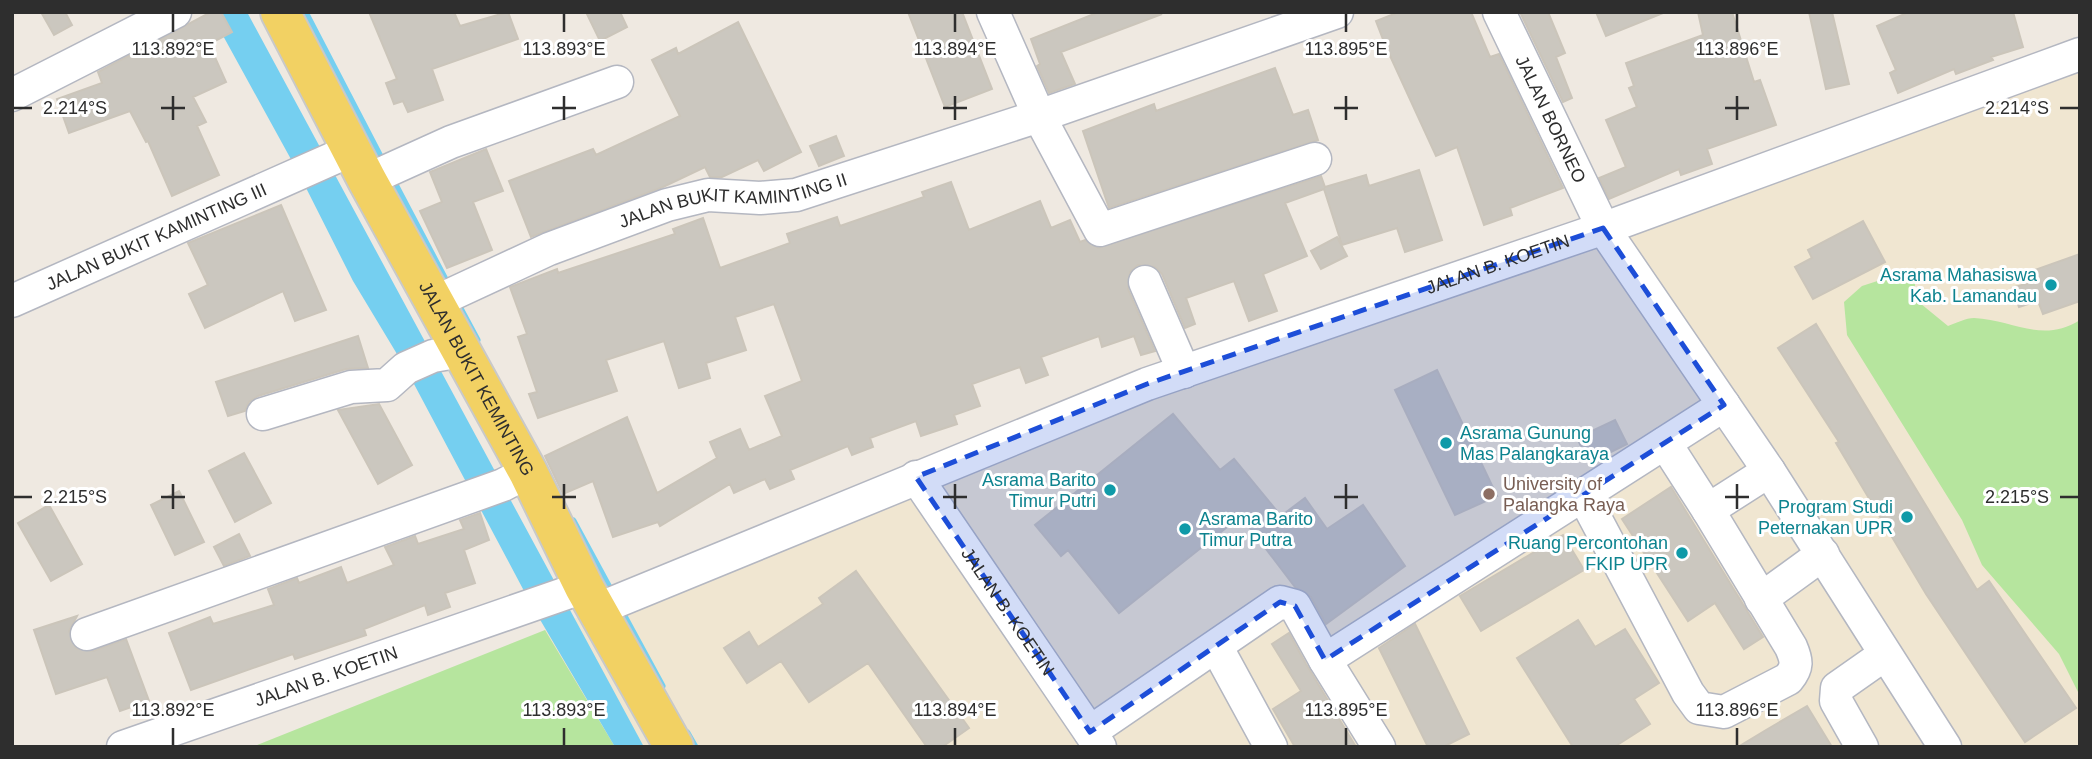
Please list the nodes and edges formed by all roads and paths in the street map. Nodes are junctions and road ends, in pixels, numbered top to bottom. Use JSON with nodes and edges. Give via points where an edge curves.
{"nodes":[{"id":1,"x":175,"y":12,"type":"edge"},
{"id":2,"x":993,"y":12,"type":"edge"},
{"id":3,"x":1338,"y":12,"type":"edge"},
{"id":4,"x":1499,"y":12,"type":"edge"},
{"id":5,"x":282,"y":13,"type":"edge"},
{"id":6,"x":2080,"y":54,"type":"edge"},
{"id":7,"x":617,"y":82,"type":"dead end"},
{"id":8,"x":12,"y":95,"type":"edge"},
{"id":9,"x":1039,"y":116,"type":"junction"},
{"id":10,"x":1315,"y":159,"type":"dead end"},
{"id":11,"x":349,"y":163,"type":"junction"},
{"id":12,"x":1603,"y":228,"type":"junction"},
{"id":13,"x":1145,"y":282,"type":"dead end"},
{"id":14,"x":12,"y":301,"type":"edge"},
{"id":15,"x":435,"y":302,"type":"junction"},
{"id":16,"x":434,"y":359,"type":"junction"},
{"id":17,"x":1184,"y":372,"type":"junction"},
{"id":18,"x":1724,"y":405,"type":"junction"},
{"id":19,"x":263,"y":414,"type":"dead end"},
{"id":20,"x":1665,"y":443,"type":"junction"},
{"id":21,"x":1769,"y":471,"type":"junction"},
{"id":22,"x":916,"y":477,"type":"junction"},
{"id":23,"x":515,"y":479,"type":"junction"},
{"id":24,"x":1584,"y":497,"type":"junction"},
{"id":25,"x":1708,"y":510,"type":"junction"},
{"id":26,"x":1823,"y":554,"type":"junction"},
{"id":27,"x":581,"y":597,"type":"junction"},
{"id":28,"x":1761,"y":599,"type":"junction"},
{"id":29,"x":87,"y":634,"type":"dead end"},
{"id":30,"x":1217,"y":648,"type":"junction"},
{"id":31,"x":1884,"y":654,"type":"junction"},
{"id":32,"x":1325,"y":660,"type":"junction"},
{"id":33,"x":1095,"y":739,"type":"edge"},
{"id":34,"x":122,"y":747,"type":"edge"},
{"id":35,"x":674,"y":747,"type":"edge"},
{"id":36,"x":1271,"y":747,"type":"edge"},
{"id":37,"x":1380,"y":747,"type":"edge"},
{"id":38,"x":1862,"y":747,"type":"edge"},
{"id":39,"x":1945,"y":747,"type":"edge"}],
"edges":[{"from":1,"to":8,"type":"street"},
{"from":2,"to":9,"type":"street"},
{"from":3,"to":9,"type":"street","name":"JALAN BUKIT KAMINTING II"},
{"from":4,"to":12,"type":"street","name":"JALAN BORNEO"},
{"from":5,"to":11,"type":"main road","name":"JALAN BUKIT KEMINTING"},
{"from":6,"to":12,"type":"street","name":"JALAN B. KOETIN"},
{"from":7,"to":11,"type":"street","name":"JALAN BUKIT KAMINTING III","via":[[451,142]]},
{"from":9,"to":10,"type":"street","via":[[1100,230]]},
{"from":9,"to":15,"type":"street","name":"JALAN BUKIT KAMINTING II","via":[[796,195],[708,195],[667,205],[549,249]]},
{"from":11,"to":14,"type":"street","name":"JALAN BUKIT KAMINTING III","via":[[298,172]]},
{"from":11,"to":15,"type":"main road","name":"JALAN BUKIT KEMINTING"},
{"from":12,"to":17,"type":"street","name":"JALAN B. KOETIN"},
{"from":12,"to":18,"type":"street","name":"JALAN BORNEO"},
{"from":13,"to":17,"type":"street"},
{"from":15,"to":16,"type":"main road","name":"JALAN BUKIT KEMINTING"},
{"from":16,"to":19,"type":"street","via":[[387,385],[351,387]]},
{"from":16,"to":23,"type":"main road","name":"JALAN BUKIT KEMINTING"},
{"from":17,"to":22,"type":"street","name":"JALAN B. KOETIN"},
{"from":18,"to":20,"type":"street"},
{"from":18,"to":21,"type":"street","name":"JALAN BORNEO"},
{"from":20,"to":24,"type":"street"},
{"from":20,"to":25,"type":"street"},
{"from":21,"to":25,"type":"street"},
{"from":21,"to":26,"type":"street","name":"JALAN BORNEO"},
{"from":22,"to":27,"type":"street","name":"JALAN B. KOETIN"},
{"from":22,"to":33,"type":"street","name":"JALAN B. KOETIN"},
{"from":23,"to":27,"type":"main road","name":"JALAN BUKIT KEMINTING"},
{"from":23,"to":29,"type":"street"},
{"from":24,"to":28,"type":"street","via":[[1699,708],[1724,712],[1788,679],[1796,670],[1791,647]]},
{"from":24,"to":32,"type":"street"},
{"from":25,"to":28,"type":"street"},
{"from":26,"to":28,"type":"street"},
{"from":26,"to":31,"type":"street","name":"JALAN BORNEO"},
{"from":27,"to":34,"type":"street","name":"JALAN B. KOETIN","via":[[532,606]]},
{"from":27,"to":35,"type":"main road","name":"JALAN BUKIT KEMINTING"},
{"from":30,"to":32,"type":"street","via":[[1280,603],[1288,603],[1295,606]]},
{"from":30,"to":33,"type":"street"},
{"from":30,"to":36,"type":"street"},
{"from":31,"to":38,"type":"street","via":[[1837,688],[1836,701]]},
{"from":31,"to":39,"type":"street","name":"JALAN BORNEO"},
{"from":32,"to":37,"type":"street"}]}
